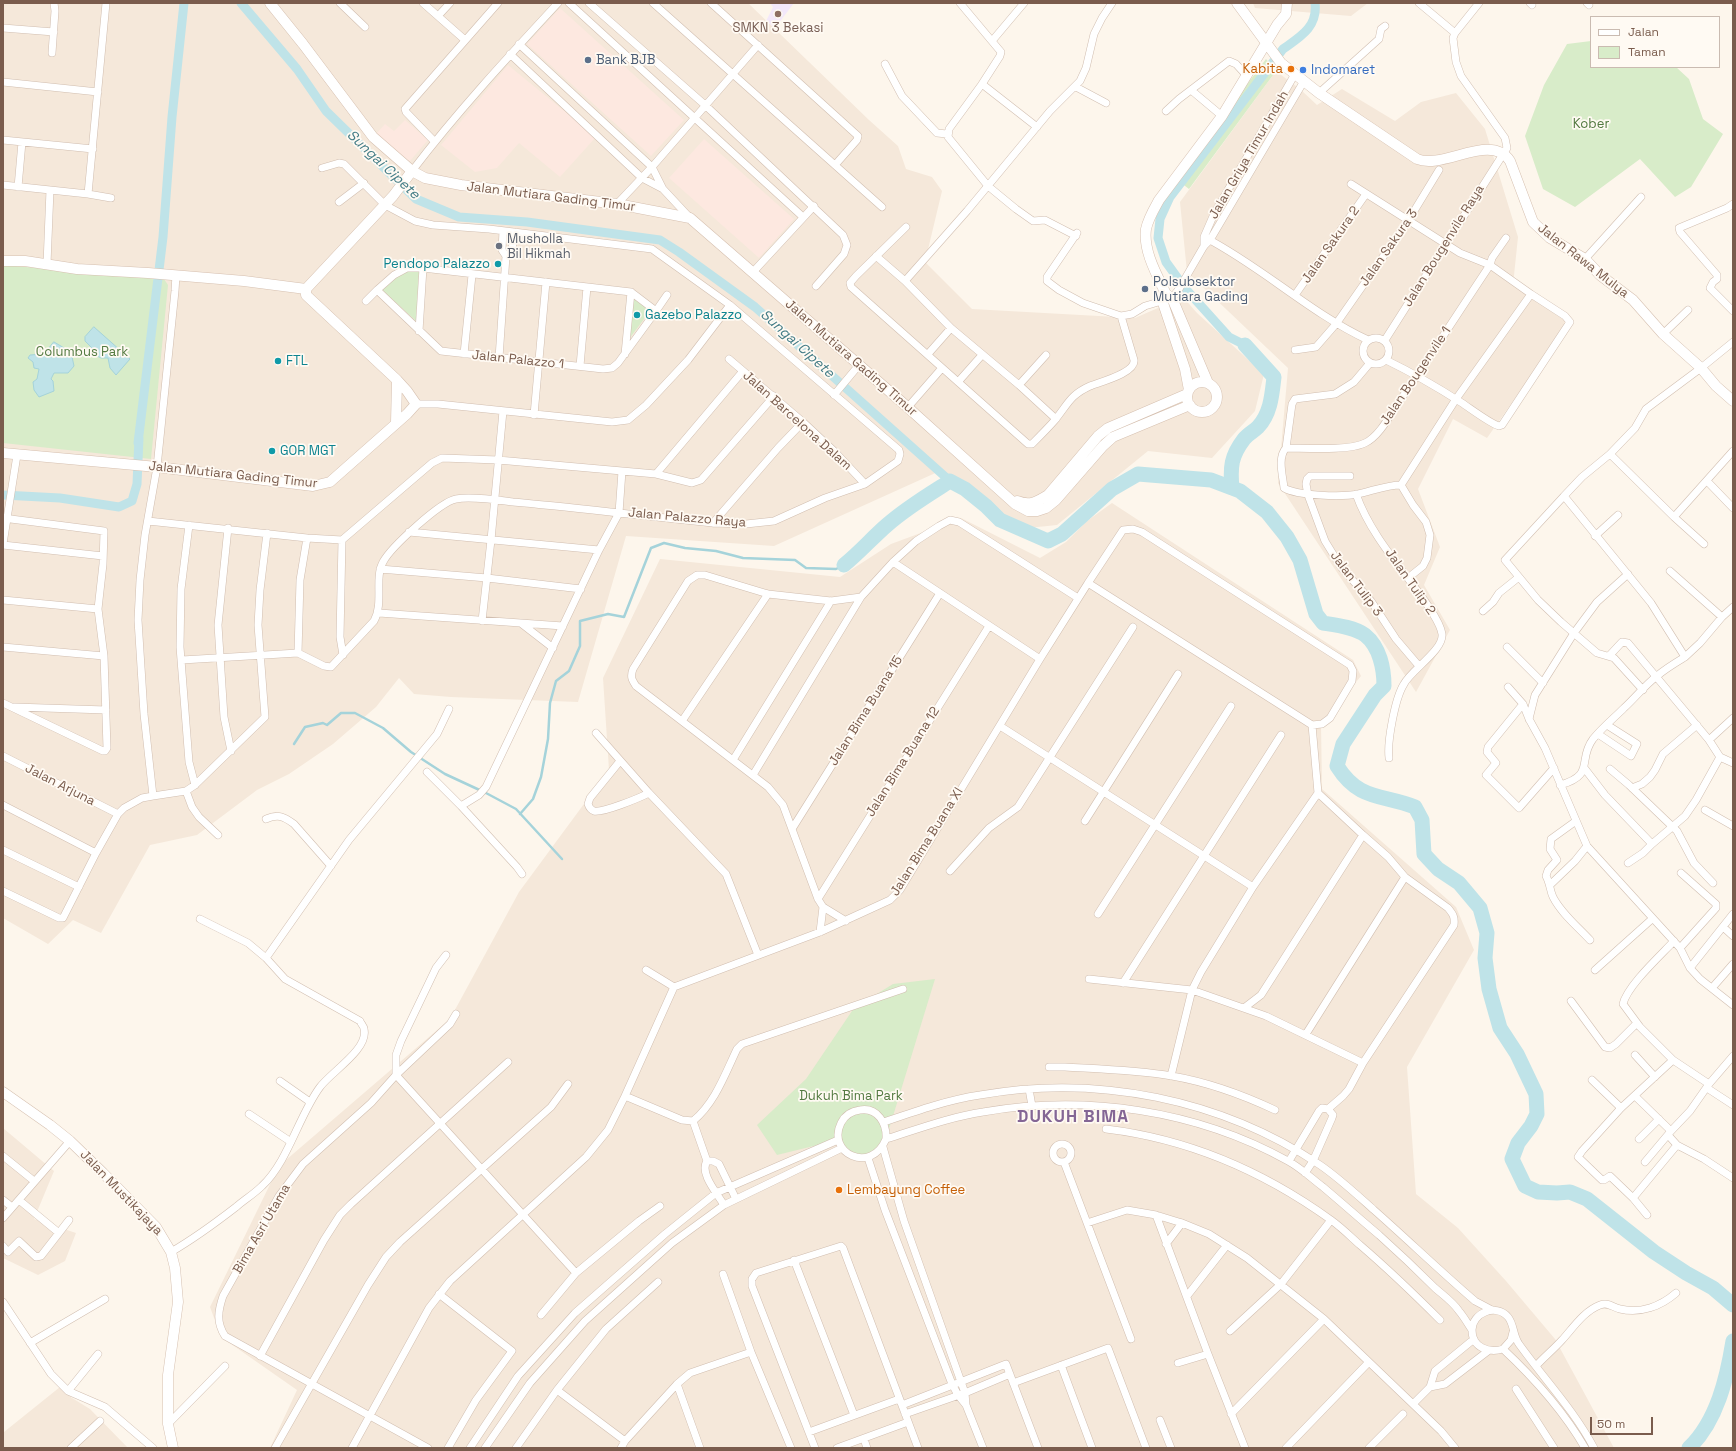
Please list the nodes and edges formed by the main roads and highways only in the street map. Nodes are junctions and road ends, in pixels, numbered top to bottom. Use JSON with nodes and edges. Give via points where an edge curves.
{"nodes":[{"id":1,"x":270,"y":3,"type":"edge"},
{"id":2,"x":1237,"y":3,"type":"edge"},
{"id":3,"x":1287,"y":3,"type":"edge"},
{"id":4,"x":1268,"y":48,"type":"junction"},
{"id":5,"x":410,"y":174,"type":"junction"},
{"id":6,"x":3,"y":261,"type":"edge"},
{"id":7,"x":306,"y":289,"type":"junction"},
{"id":8,"x":1167,"y":297,"type":"junction"},
{"id":9,"x":397,"y":380,"type":"junction"},
{"id":10,"x":1208,"y":383,"type":"junction"},
{"id":11,"x":1188,"y":392,"type":"junction"},
{"id":12,"x":1733,"y":401,"type":"edge"},
{"id":13,"x":1190,"y":405,"type":"junction"},
{"id":14,"x":396,"y":423,"type":"junction"},
{"id":15,"x":3,"y":453,"type":"edge"},
{"id":16,"x":1010,"y":498,"type":"junction"},
{"id":17,"x":3,"y":1092,"type":"edge"},
{"id":18,"x":173,"y":1448,"type":"edge"}],
"edges":[{"from":1,"to":5,"type":"main road","name":"Jalan Mutiara Gading Timur","via":[[373,137]]},
{"from":2,"to":4,"type":"main road"},
{"from":3,"to":4,"type":"main road","via":[[1286,14],[1277,25]]},
{"from":4,"to":8,"type":"main road","via":[[1222,116],[1159,200],[1148,221],[1148,246],[1155,272]]},
{"from":4,"to":12,"type":"main road","name":"Jalan Rawa Mulya","via":[[1304,81],[1422,161],[1433,162],[1476,151],[1492,150],[1504,154],[1510,161],[1533,222],[1550,238],[1585,259],[1600,275],[1633,300],[1663,334]]},
{"from":5,"to":7,"type":"main road","via":[[385,205]]},
{"from":5,"to":16,"type":"main road","name":"Jalan Mutiara Gading Timur","via":[[461,185],[617,204],[690,218]]},
{"from":6,"to":7,"type":"main road","via":[[77,269],[172,274]]},
{"from":7,"to":9,"type":"main road","via":[[306,295]]},
{"from":8,"to":10,"type":"main road"},
{"from":8,"to":11,"type":"main road","via":[[1185,369]]},
{"from":9,"to":14,"type":"main road"},
{"from":9,"to":14,"type":"main road","name":"Jalan Mutiara Gading Timur","via":[[416,404]]},
{"from":10,"to":11,"type":"main road","via":[[1197,383]]},
{"from":10,"to":13,"type":"main road","via":[[1214,388],[1216,396],[1212,408],[1200,411]]},
{"from":11,"to":13,"type":"main road"},
{"from":11,"to":16,"type":"main road","name":"Jalan Mutiara Gading Timur","via":[[1103,431],[1056,487],[1040,500],[1027,504]]},
{"from":13,"to":16,"type":"main road","name":"Jalan Mutiara Gading Timur","via":[[1113,437],[1046,508],[1028,511],[1020,508]]},
{"from":14,"to":15,"type":"main road","name":"Jalan Mutiara Gading Timur","via":[[330,482],[313,486],[157,467]]},
{"from":17,"to":18,"type":"main road","name":"Jalan Mustikajaya","via":[[70,1141],[156,1227],[171,1252],[178,1302],[168,1375],[168,1424]]}]}
